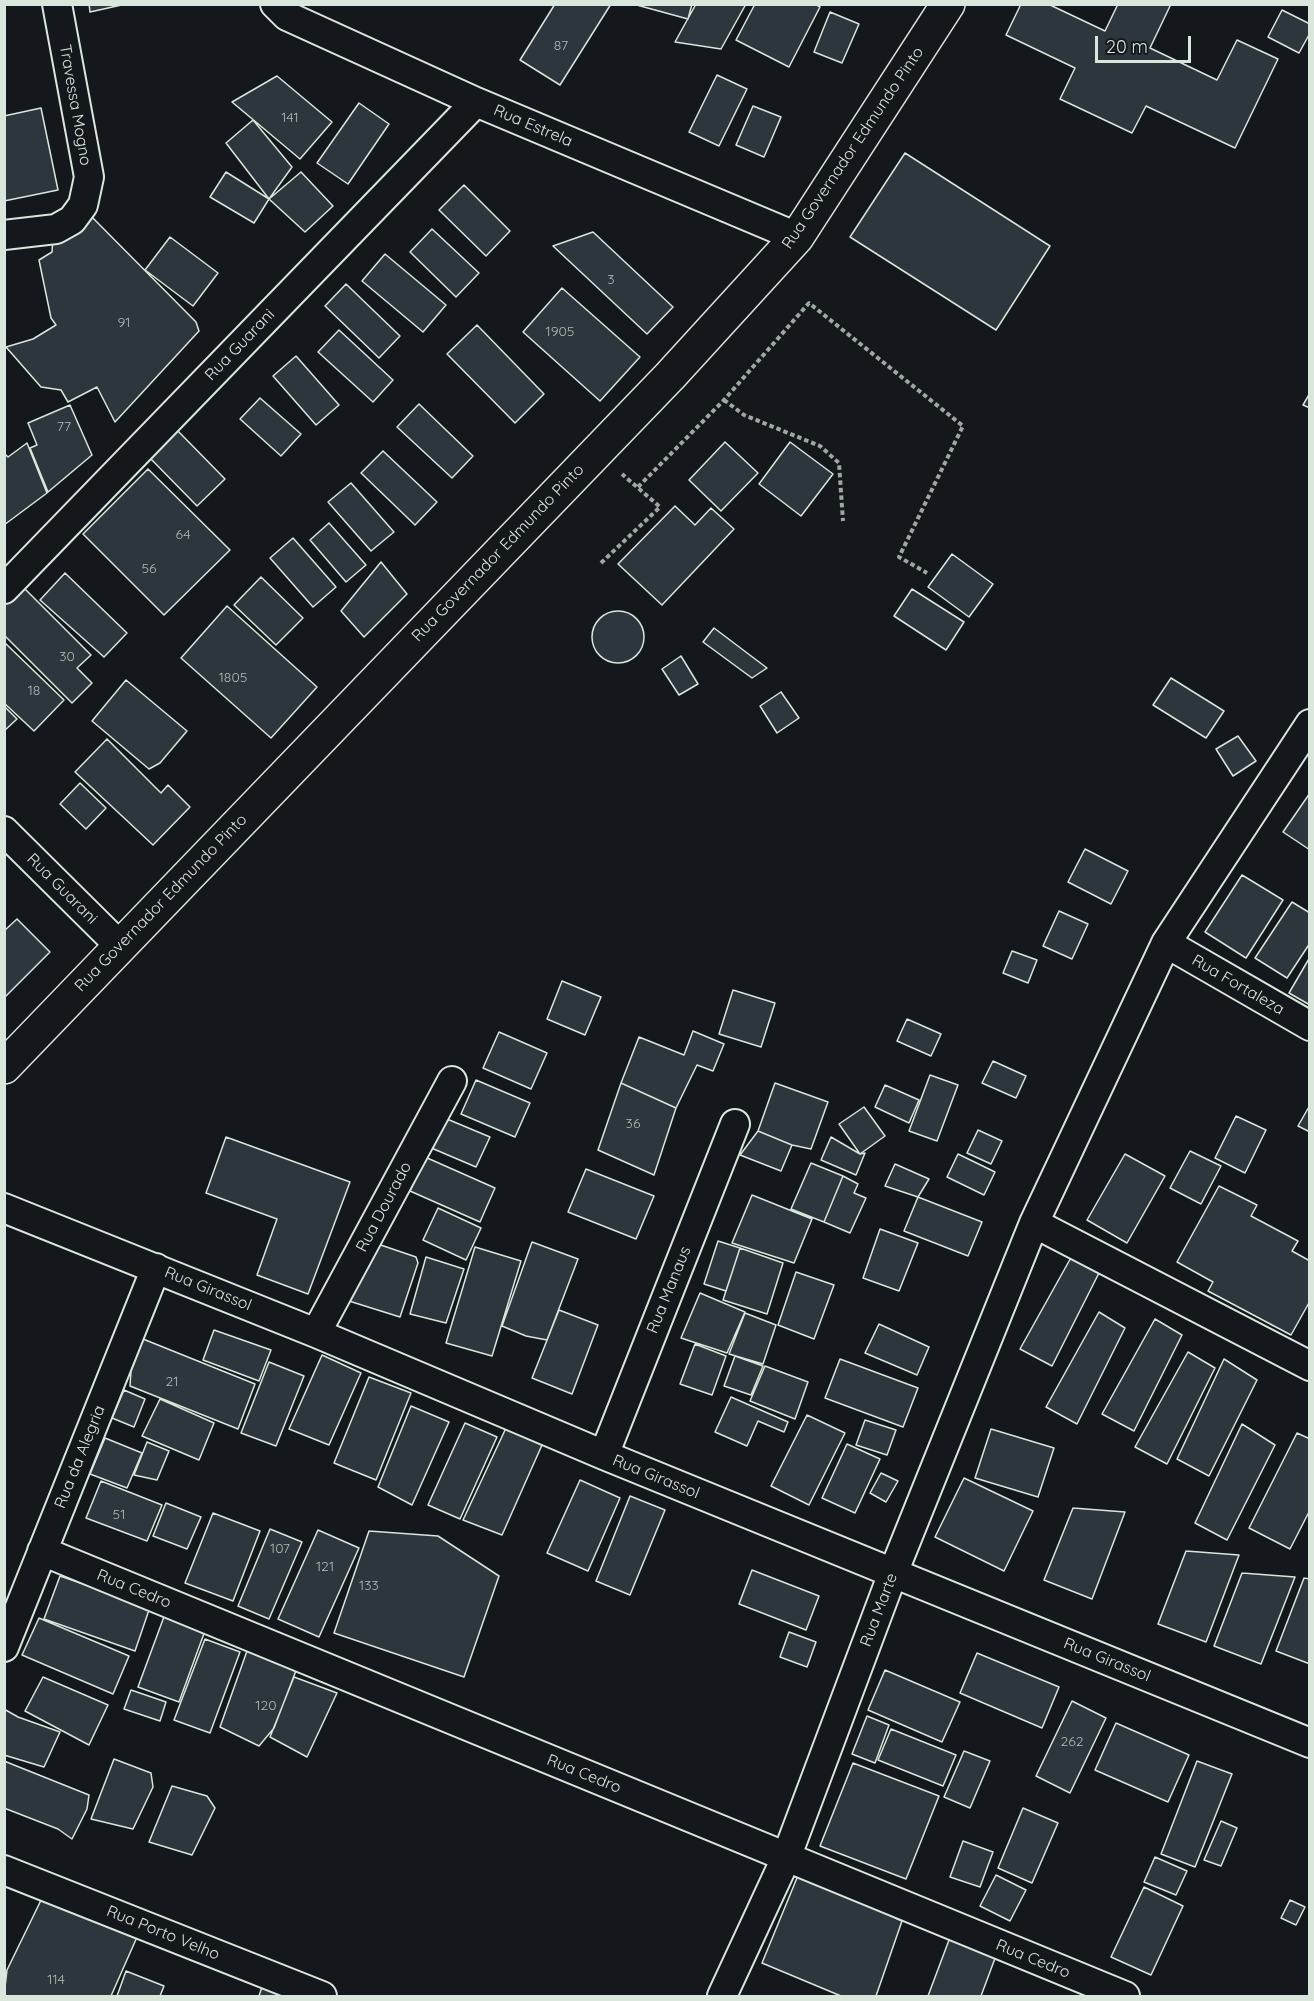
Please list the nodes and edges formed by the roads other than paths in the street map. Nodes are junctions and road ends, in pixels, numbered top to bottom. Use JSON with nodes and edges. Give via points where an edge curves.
{"nodes":[{"id":1,"x":57,"y":4,"type":"edge"},
{"id":2,"x":275,"y":4,"type":"edge"},
{"id":3,"x":942,"y":6,"type":"edge"},
{"id":4,"x":476,"y":102,"type":"junction"},
{"id":5,"x":4,"y":235,"type":"edge"},
{"id":6,"x":797,"y":237,"type":"junction"},
{"id":7,"x":4,"y":589,"type":"edge"},
{"id":8,"x":1310,"y":724,"type":"edge"},
{"id":9,"x":4,"y":831,"type":"edge"},
{"id":10,"x":1166,"y":944,"type":"junction"},
{"id":11,"x":120,"y":946,"type":"junction"},
{"id":12,"x":1310,"y":1026,"type":"edge"},
{"id":13,"x":4,"y":1067,"type":"edge"},
{"id":14,"x":452,"y":1081,"type":"dead end"},
{"id":15,"x":735,"y":1124,"type":"dead end"},
{"id":16,"x":4,"y":1208,"type":"edge"},
{"id":17,"x":1034,"y":1223,"type":"junction"},
{"id":18,"x":156,"y":1268,"type":"junction"},
{"id":19,"x":316,"y":1333,"type":"junction"},
{"id":20,"x":1310,"y":1366,"type":"edge"},
{"id":21,"x":604,"y":1455,"type":"junction"},
{"id":22,"x":42,"y":1551,"type":"junction"},
{"id":23,"x":893,"y":1574,"type":"junction"},
{"id":24,"x":4,"y":1647,"type":"edge"},
{"id":25,"x":1310,"y":1743,"type":"edge"},
{"id":26,"x":786,"y":1858,"type":"junction"},
{"id":27,"x":4,"y":1870,"type":"edge"},
{"id":28,"x":322,"y":1996,"type":"edge"},
{"id":29,"x":722,"y":1996,"type":"edge"},
{"id":30,"x":1125,"y":1996,"type":"edge"}],
"edges":[{"from":1,"to":5,"type":"street","name":"Travessa Mogno","via":[[89,177],[83,205],[72,220],[56,229]]},
{"from":2,"to":4,"type":"street","name":"Rua Estrela","via":[[287,16]]},
{"from":3,"to":6,"type":"street","name":"Rua Governador Edmundo Pinto"},
{"from":4,"to":6,"type":"street","name":"Rua Estrela"},
{"from":4,"to":7,"type":"street","name":"Rua Guarani"},
{"from":6,"to":11,"type":"street","name":"Rua Governador Edmundo Pinto","via":[[596,452]]},
{"from":8,"to":10,"type":"street","name":"Rua Marte"},
{"from":9,"to":11,"type":"street","name":"Rua Guarani"},
{"from":10,"to":12,"type":"street","name":"Rua Fortaleza"},
{"from":10,"to":17,"type":"street","name":"Rua Marte"},
{"from":11,"to":13,"type":"street","name":"Rua Governador Edmundo Pinto"},
{"from":14,"to":19,"type":"street","name":"Rua Dourado"},
{"from":15,"to":21,"type":"street","name":"Rua Manaus"},
{"from":16,"to":18,"type":"street","name":"Rua Girassol"},
{"from":17,"to":20,"type":"street"},
{"from":17,"to":23,"type":"street","name":"Rua Marte"},
{"from":18,"to":19,"type":"street","name":"Rua Girassol"},
{"from":18,"to":22,"type":"street","name":"Rua da Alegria"},
{"from":19,"to":21,"type":"street","name":"Rua Girassol"},
{"from":21,"to":23,"type":"street","name":"Rua Girassol"},
{"from":22,"to":24,"type":"street","name":"Rua da Alegria"},
{"from":22,"to":26,"type":"street","name":"Rua Cedro"},
{"from":23,"to":25,"type":"street","name":"Rua Girassol"},
{"from":23,"to":26,"type":"street","name":"Rua Marte"},
{"from":26,"to":29,"type":"street","name":"Rua Marte"},
{"from":26,"to":30,"type":"street","name":"Rua Cedro"},
{"from":27,"to":28,"type":"street","name":"Rua Porto Velho"}]}
